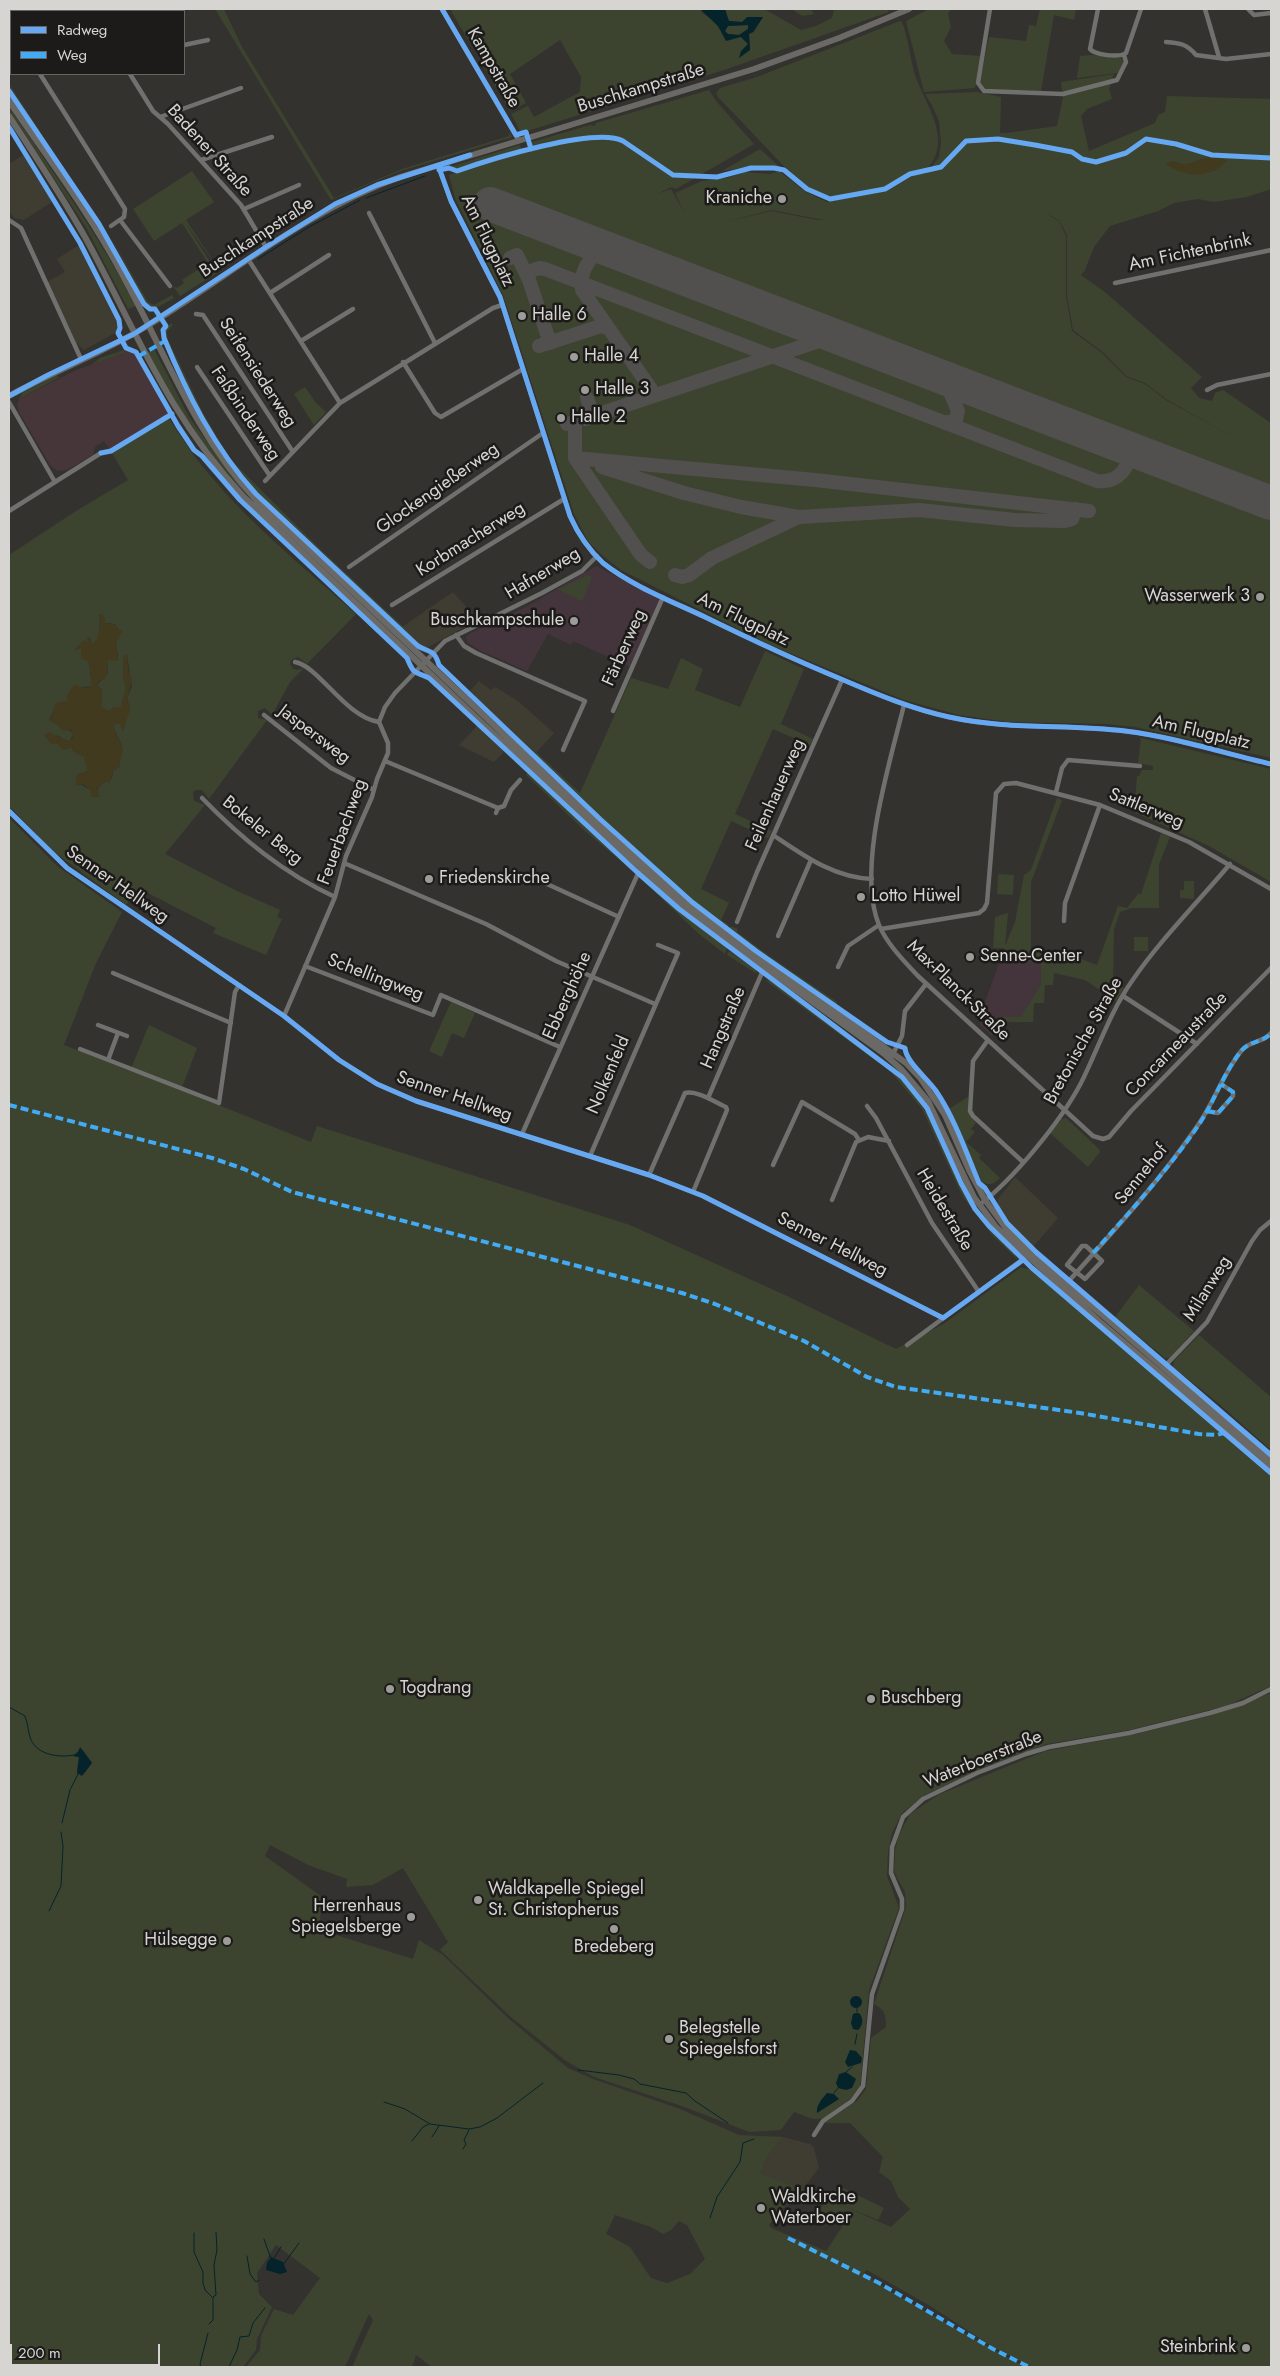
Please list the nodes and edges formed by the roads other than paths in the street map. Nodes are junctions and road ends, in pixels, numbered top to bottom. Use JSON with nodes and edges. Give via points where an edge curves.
{"nodes":[{"id":1,"x":442,"y":9,"type":"edge"},
{"id":2,"x":908,"y":9,"type":"edge"},
{"id":3,"x":990,"y":9,"type":"edge"},
{"id":4,"x":1098,"y":9,"type":"edge"},
{"id":5,"x":1141,"y":9,"type":"edge"},
{"id":6,"x":1205,"y":9,"type":"edge"},
{"id":7,"x":1248,"y":9,"type":"edge"},
{"id":8,"x":1271,"y":13,"type":"edge"},
{"id":9,"x":208,"y":40,"type":"dead end"},
{"id":10,"x":1166,"y":42,"type":"dead end"},
{"id":11,"x":185,"y":45,"type":"edge"},
{"id":12,"x":1271,"y":54,"type":"edge"},
{"id":13,"x":1124,"y":55,"type":"junction"},
{"id":14,"x":1219,"y":57,"type":"junction"},
{"id":15,"x":41,"y":75,"type":"edge"},
{"id":16,"x":131,"y":75,"type":"edge"},
{"id":17,"x":241,"y":88,"type":"dead end"},
{"id":18,"x":9,"y":101,"type":"edge"},
{"id":19,"x":9,"y":116,"type":"edge"},
{"id":20,"x":160,"y":117,"type":"junction"},
{"id":21,"x":272,"y":137,"type":"dead end"},
{"id":22,"x":519,"y":141,"type":"junction"},
{"id":23,"x":201,"y":160,"type":"junction"},
{"id":24,"x":438,"y":165,"type":"junction"},
{"id":25,"x":299,"y":185,"type":"dead end"},
{"id":26,"x":244,"y":209,"type":"junction"},
{"id":27,"x":369,"y":213,"type":"dead end"},
{"id":28,"x":9,"y":220,"type":"edge"},
{"id":29,"x":120,"y":220,"type":"junction"},
{"id":30,"x":110,"y":226,"type":"dead end"},
{"id":31,"x":266,"y":246,"type":"junction"},
{"id":32,"x":1271,"y":250,"type":"edge"},
{"id":33,"x":328,"y":255,"type":"dead end"},
{"id":34,"x":248,"y":259,"type":"junction"},
{"id":35,"x":1115,"y":283,"type":"dead end"},
{"id":36,"x":170,"y":286,"type":"dead end"},
{"id":37,"x":270,"y":293,"type":"junction"},
{"id":38,"x":502,"y":305,"type":"junction"},
{"id":39,"x":353,"y":309,"type":"dead end"},
{"id":40,"x":196,"y":314,"type":"dead end"},
{"id":41,"x":148,"y":325,"type":"junction"},
{"id":42,"x":134,"y":334,"type":"junction"},
{"id":43,"x":301,"y":341,"type":"junction"},
{"id":44,"x":435,"y":343,"type":"junction"},
{"id":45,"x":81,"y":359,"type":"junction"},
{"id":46,"x":403,"y":362,"type":"junction"},
{"id":47,"x":197,"y":367,"type":"dead end"},
{"id":48,"x":523,"y":369,"type":"junction"},
{"id":49,"x":1271,"y":374,"type":"edge"},
{"id":50,"x":1207,"y":390,"type":"dead end"},
{"id":51,"x":9,"y":396,"type":"edge"},
{"id":52,"x":9,"y":402,"type":"edge"},
{"id":53,"x":340,"y":403,"type":"junction"},
{"id":54,"x":543,"y":433,"type":"junction"},
{"id":55,"x":293,"y":452,"type":"junction"},
{"id":56,"x":101,"y":453,"type":"dead end"},
{"id":57,"x":270,"y":476,"type":"junction"},
{"id":58,"x":55,"y":482,"type":"junction"},
{"id":59,"x":265,"y":482,"type":"dead end"},
{"id":60,"x":564,"y":499,"type":"junction"},
{"id":61,"x":9,"y":511,"type":"edge"},
{"id":62,"x":597,"y":556,"type":"junction"},
{"id":63,"x":349,"y":566,"type":"dead end"},
{"id":64,"x":663,"y":597,"type":"junction"},
{"id":65,"x":392,"y":605,"type":"dead end"},
{"id":66,"x":456,"y":635,"type":"junction"},
{"id":67,"x":426,"y":660,"type":"junction"},
{"id":68,"x":295,"y":662,"type":"dead end"},
{"id":69,"x":421,"y":665,"type":"junction"},
{"id":70,"x":842,"y":680,"type":"junction"},
{"id":71,"x":904,"y":705,"type":"junction"},
{"id":72,"x":613,"y":711,"type":"dead end"},
{"id":73,"x":264,"y":714,"type":"dead end"},
{"id":74,"x":379,"y":722,"type":"junction"},
{"id":75,"x":564,"y":750,"type":"dead end"},
{"id":76,"x":385,"y":760,"type":"junction"},
{"id":77,"x":1271,"y":764,"type":"edge"},
{"id":78,"x":1140,"y":766,"type":"dead end"},
{"id":79,"x":520,"y":780,"type":"dead end"},
{"id":80,"x":374,"y":790,"type":"junction"},
{"id":81,"x":1056,"y":792,"type":"junction"},
{"id":82,"x":202,"y":798,"type":"dead end"},
{"id":83,"x":1100,"y":805,"type":"junction"},
{"id":84,"x":9,"y":811,"type":"edge"},
{"id":85,"x":773,"y":835,"type":"junction"},
{"id":86,"x":811,"y":860,"type":"junction"},
{"id":87,"x":344,"y":863,"type":"junction"},
{"id":88,"x":1230,"y":864,"type":"junction"},
{"id":89,"x":640,"y":869,"type":"junction"},
{"id":90,"x":534,"y":878,"type":"dead end"},
{"id":91,"x":872,"y":879,"type":"junction"},
{"id":92,"x":1271,"y":889,"type":"edge"},
{"id":93,"x":334,"y":897,"type":"junction"},
{"id":94,"x":619,"y":916,"type":"junction"},
{"id":95,"x":1064,"y":921,"type":"dead end"},
{"id":96,"x":737,"y":922,"type":"dead end"},
{"id":97,"x":880,"y":927,"type":"junction"},
{"id":98,"x":778,"y":936,"type":"dead end"},
{"id":99,"x":658,"y":945,"type":"dead end"},
{"id":100,"x":306,"y":966,"type":"junction"},
{"id":101,"x":838,"y":967,"type":"dead end"},
{"id":102,"x":764,"y":968,"type":"junction"},
{"id":103,"x":1271,"y":969,"type":"edge"},
{"id":104,"x":112,"y":973,"type":"dead end"},
{"id":105,"x":592,"y":977,"type":"junction"},
{"id":106,"x":926,"y":984,"type":"junction"},
{"id":107,"x":239,"y":985,"type":"junction"},
{"id":108,"x":1123,"y":996,"type":"junction"},
{"id":109,"x":655,"y":1004,"type":"junction"},
{"id":110,"x":284,"y":1016,"type":"junction"},
{"id":111,"x":230,"y":1023,"type":"junction"},
{"id":112,"x":98,"y":1025,"type":"dead end"},
{"id":113,"x":118,"y":1033,"type":"junction"},
{"id":114,"x":1271,"y":1033,"type":"edge"},
{"id":115,"x":127,"y":1036,"type":"dead end"},
{"id":116,"x":988,"y":1040,"type":"junction"},
{"id":117,"x":1197,"y":1044,"type":"junction"},
{"id":118,"x":560,"y":1047,"type":"junction"},
{"id":119,"x":80,"y":1049,"type":"dead end"},
{"id":120,"x":892,"y":1056,"type":"junction"},
{"id":121,"x":108,"y":1060,"type":"junction"},
{"id":122,"x":1220,"y":1084,"type":"junction"},
{"id":123,"x":708,"y":1098,"type":"junction"},
{"id":124,"x":867,"y":1106,"type":"dead end"},
{"id":125,"x":1065,"y":1109,"type":"junction"},
{"id":126,"x":1208,"y":1111,"type":"junction"},
{"id":127,"x":522,"y":1134,"type":"junction"},
{"id":128,"x":1103,"y":1139,"type":"joint"},
{"id":129,"x":859,"y":1140,"type":"junction"},
{"id":130,"x":889,"y":1141,"type":"junction"},
{"id":131,"x":590,"y":1156,"type":"junction"},
{"id":132,"x":1023,"y":1162,"type":"junction"},
{"id":133,"x":773,"y":1165,"type":"dead end"},
{"id":134,"x":649,"y":1175,"type":"junction"},
{"id":135,"x":693,"y":1192,"type":"junction"},
{"id":136,"x":832,"y":1200,"type":"dead end"},
{"id":137,"x":985,"y":1200,"type":"junction"},
{"id":138,"x":978,"y":1205,"type":"junction"},
{"id":139,"x":1271,"y":1221,"type":"edge"},
{"id":140,"x":1094,"y":1253,"type":"junction"},
{"id":141,"x":1026,"y":1256,"type":"junction"},
{"id":142,"x":1076,"y":1273,"type":"junction"},
{"id":143,"x":1066,"y":1284,"type":"junction"},
{"id":144,"x":979,"y":1292,"type":"junction"},
{"id":145,"x":943,"y":1318,"type":"junction"},
{"id":146,"x":907,"y":1345,"type":"dead end"},
{"id":147,"x":1163,"y":1368,"type":"junction"},
{"id":148,"x":1271,"y":1460,"type":"edge"},
{"id":149,"x":1271,"y":1467,"type":"edge"},
{"id":150,"x":1271,"y":1689,"type":"edge"},
{"id":151,"x":814,"y":2134,"type":"dead end"}],
"edges":[{"from":1,"to":22,"type":"street","name":"Kampstraße"},
{"from":2,"to":22,"type":"main road","name":"Buschkampstraße","via":[[754,69]]},
{"from":3,"to":13,"type":"street","via":[[978,83],[984,91],[1062,94],[1106,83],[1117,80],[1126,62]]},
{"from":4,"to":13,"type":"street","via":[[1091,51]]},
{"from":5,"to":13,"type":"street"},
{"from":6,"to":14,"type":"street"},
{"from":7,"to":8,"type":"street","via":[[1254,15]]},
{"from":9,"to":11,"type":"street"},
{"from":10,"to":14,"type":"street","via":[[1183,43],[1196,54]]},
{"from":12,"to":14,"type":"street"},
{"from":15,"to":29,"type":"street","via":[[124,208],[125,216]]},
{"from":16,"to":20,"type":"street","name":"Badener Straße"},
{"from":17,"to":20,"type":"street"},
{"from":18,"to":41,"type":"main road","via":[[98,234]]},
{"from":19,"to":42,"type":"main road","via":[[90,246]]},
{"from":20,"to":23,"type":"street","name":"Badener Straße"},
{"from":21,"to":23,"type":"street"},
{"from":22,"to":24,"type":"main road","name":"Buschkampstraße"},
{"from":23,"to":26,"type":"street","name":"Badener Straße"},
{"from":24,"to":31,"type":"main road","name":"Buschkampstraße","via":[[360,192]]},
{"from":24,"to":38,"type":"street","name":"Am Flugplatz","via":[[451,201]]},
{"from":25,"to":26,"type":"street"},
{"from":26,"to":31,"type":"street","name":"Badener Straße"},
{"from":27,"to":44,"type":"street"},
{"from":28,"to":45,"type":"street","via":[[21,228]]},
{"from":29,"to":30,"type":"street"},
{"from":29,"to":36,"type":"street"},
{"from":31,"to":34,"type":"main road","name":"Buschkampstraße"},
{"from":32,"to":35,"type":"street","name":"Am Fichtenbrink"},
{"from":33,"to":37,"type":"street"},
{"from":34,"to":37,"type":"street"},
{"from":34,"to":41,"type":"main road","name":"Buschkampstraße"},
{"from":37,"to":43,"type":"street"},
{"from":38,"to":44,"type":"street","name":"Faßbinderweg"},
{"from":38,"to":48,"type":"street","name":"Am Flugplatz"},
{"from":39,"to":43,"type":"street"},
{"from":40,"to":55,"type":"street","name":"Seifensiederweg","via":[[203,315]]},
{"from":41,"to":42,"type":"main road","name":"Buschkampstraße"},
{"from":41,"to":67,"type":"main road","via":[[197,422],[244,486]]},
{"from":42,"to":45,"type":"main road","name":"Buschkampstraße"},
{"from":42,"to":69,"type":"main road","via":[[173,406],[212,462],[247,501]]},
{"from":43,"to":53,"type":"street"},
{"from":44,"to":46,"type":"street","name":"Faßbinderweg"},
{"from":45,"to":51,"type":"main road","name":"Buschkampstraße"},
{"from":46,"to":48,"type":"street","via":[[435,413],[442,417]]},
{"from":46,"to":53,"type":"street","name":"Faßbinderweg"},
{"from":47,"to":57,"type":"street","name":"Faßbinderweg"},
{"from":48,"to":54,"type":"street","name":"Am Flugplatz"},
{"from":49,"to":50,"type":"street"},
{"from":52,"to":58,"type":"street"},
{"from":53,"to":55,"type":"street","name":"Faßbinderweg"},
{"from":54,"to":60,"type":"street","name":"Am Flugplatz"},
{"from":54,"to":63,"type":"street","name":"Glockengießerweg"},
{"from":55,"to":57,"type":"street","name":"Faßbinderweg"},
{"from":56,"to":58,"type":"street"},
{"from":57,"to":59,"type":"street","name":"Faßbinderweg"},
{"from":58,"to":61,"type":"street"},
{"from":60,"to":62,"type":"street","name":"Am Flugplatz","via":[[575,528]]},
{"from":60,"to":65,"type":"street","name":"Korbmacherweg"},
{"from":62,"to":64,"type":"street","name":"Am Flugplatz","via":[[622,575]]},
{"from":62,"to":66,"type":"street","name":"Hafnerweg","via":[[582,571]]},
{"from":64,"to":70,"type":"street","name":"Am Flugplatz","via":[[779,654]]},
{"from":64,"to":72,"type":"street","name":"Färberweg"},
{"from":66,"to":67,"type":"street","name":"Hafnerweg"},
{"from":66,"to":75,"type":"street","via":[[464,646],[476,653],[585,701]]},
{"from":67,"to":69,"type":"street","name":"Hafnerweg"},
{"from":67,"to":120,"type":"main road","via":[[693,909]]},
{"from":68,"to":74,"type":"street","via":[[306,666],[368,720]]},
{"from":69,"to":74,"type":"street","via":[[388,702]]},
{"from":69,"to":89,"type":"main road"},
{"from":70,"to":71,"type":"street","name":"Am Flugplatz"},
{"from":70,"to":85,"type":"street","name":"Feilenhauerweg"},
{"from":71,"to":77,"type":"street","name":"Am Flugplatz","via":[[991,724],[1146,734]]},
{"from":71,"to":91,"type":"street","name":"Max-Planck-Straße","via":[[878,812]]},
{"from":73,"to":80,"type":"street","name":"Jaspersweg","via":[[331,768]]},
{"from":74,"to":76,"type":"street","name":"Feuerbachweg","via":[[388,743]]},
{"from":76,"to":79,"type":"street","via":[[497,810],[504,806]]},
{"from":76,"to":80,"type":"street","name":"Feuerbachweg"},
{"from":78,"to":81,"type":"street","via":[[1068,760],[1062,768]]},
{"from":80,"to":87,"type":"street","name":"Feuerbachweg"},
{"from":81,"to":83,"type":"street","name":"Sattlerweg"},
{"from":81,"to":97,"type":"street","name":"Sattlerweg","via":[[1011,782],[1001,786],[996,793],[984,910]]},
{"from":82,"to":93,"type":"street","name":"Bokeler Berg","via":[[264,855]]},
{"from":83,"to":88,"type":"street","name":"Sattlerweg","via":[[1167,832]]},
{"from":83,"to":95,"type":"street","via":[[1065,903]]},
{"from":84,"to":107,"type":"street","name":"Senner Hellweg","via":[[66,868]]},
{"from":85,"to":86,"type":"street"},
{"from":85,"to":96,"type":"street","name":"Feilenhauerweg"},
{"from":86,"to":91,"type":"street","via":[[837,872]]},
{"from":86,"to":98,"type":"street"},
{"from":87,"to":93,"type":"street","name":"Feuerbachweg"},
{"from":87,"to":105,"type":"street","via":[[486,924]]},
{"from":88,"to":92,"type":"street","name":"Sattlerweg"},
{"from":88,"to":108,"type":"street","name":"Bretonische Straße"},
{"from":89,"to":94,"type":"street","name":"Ebberghöhe"},
{"from":89,"to":102,"type":"main road","via":[[690,913]]},
{"from":90,"to":94,"type":"street"},
{"from":91,"to":97,"type":"street","name":"Max-Planck-Straße","via":[[874,907]]},
{"from":93,"to":100,"type":"street","name":"Feuerbachweg"},
{"from":94,"to":105,"type":"street","name":"Ebberghöhe"},
{"from":97,"to":101,"type":"street","via":[[848,946]]},
{"from":97,"to":106,"type":"street","name":"Max-Planck-Straße"},
{"from":99,"to":109,"type":"street","name":"Nolkenfeld","via":[[678,953]]},
{"from":100,"to":110,"type":"street","name":"Feuerbachweg"},
{"from":100,"to":118,"type":"street","name":"Schellingweg","via":[[433,1015],[441,995]]},
{"from":102,"to":120,"type":"main road"},
{"from":102,"to":123,"type":"street","name":"Hangstraße"},
{"from":103,"to":117,"type":"street","name":"Concarneaustraße"},
{"from":104,"to":111,"type":"street"},
{"from":105,"to":109,"type":"street"},
{"from":105,"to":118,"type":"street","name":"Ebberghöhe"},
{"from":106,"to":116,"type":"street","name":"Max-Planck-Straße"},
{"from":106,"to":120,"type":"street","via":[[905,1012],[902,1036]]},
{"from":107,"to":110,"type":"street","name":"Senner Hellweg"},
{"from":107,"to":111,"type":"street"},
{"from":108,"to":117,"type":"street"},
{"from":108,"to":125,"type":"street","name":"Bretonische Straße"},
{"from":109,"to":131,"type":"street","name":"Nolkenfeld"},
{"from":110,"to":127,"type":"street","name":"Senner Hellweg","via":[[339,1060],[394,1093]]},
{"from":111,"to":121,"type":"street","via":[[219,1103]]},
{"from":112,"to":113,"type":"street"},
{"from":113,"to":115,"type":"street"},
{"from":113,"to":121,"type":"street"},
{"from":114,"to":122,"type":"street","name":"Sennehof","via":[[1264,1040],[1244,1048]]},
{"from":116,"to":125,"type":"street","name":"Max-Planck-Straße"},
{"from":116,"to":132,"type":"street","via":[[974,1061],[970,1111]]},
{"from":117,"to":128,"type":"street","name":"Concarneaustraße"},
{"from":118,"to":127,"type":"street","name":"Ebberghöhe"},
{"from":119,"to":121,"type":"street"},
{"from":120,"to":137,"type":"main road","via":[[921,1079],[932,1094]]},
{"from":120,"to":138,"type":"main road","via":[[928,1101]]},
{"from":122,"to":126,"type":"street","name":"Sennehof"},
{"from":122,"to":126,"type":"street","via":[[1234,1096],[1218,1113]]},
{"from":123,"to":134,"type":"street","via":[[685,1093]]},
{"from":123,"to":135,"type":"street","via":[[726,1110]]},
{"from":124,"to":130,"type":"street","name":"Heidestraße"},
{"from":125,"to":128,"type":"street","name":"Max-Planck-Straße","via":[[1093,1136]]},
{"from":125,"to":132,"type":"street","name":"Bretonische Straße"},
{"from":126,"to":140,"type":"street","name":"Sennehof","via":[[1168,1166]]},
{"from":127,"to":131,"type":"street","name":"Senner Hellweg"},
{"from":129,"to":130,"type":"street","via":[[875,1137]]},
{"from":129,"to":133,"type":"street","via":[[802,1102]]},
{"from":129,"to":136,"type":"street","via":[[852,1149]]},
{"from":130,"to":144,"type":"street","name":"Heidestraße","via":[[932,1222]]},
{"from":131,"to":134,"type":"street","name":"Senner Hellweg"},
{"from":132,"to":137,"type":"street","name":"Bretonische Straße"},
{"from":134,"to":135,"type":"street","name":"Senner Hellweg"},
{"from":135,"to":145,"type":"street","name":"Senner Hellweg"},
{"from":137,"to":138,"type":"street","name":"Bretonische Straße"},
{"from":137,"to":143,"type":"main road","via":[[1008,1231]]},
{"from":138,"to":141,"type":"main road"},
{"from":139,"to":147,"type":"street","name":"Milanweg","via":[[1252,1241],[1207,1322]]},
{"from":140,"to":142,"type":"street","name":"Sennehof"},
{"from":140,"to":142,"type":"street","via":[[1101,1262],[1087,1278]]},
{"from":140,"to":142,"type":"street","via":[[1082,1246],[1067,1263]]},
{"from":141,"to":144,"type":"street"},
{"from":141,"to":149,"type":"main road"},
{"from":142,"to":143,"type":"street","name":"Sennehof"},
{"from":143,"to":147,"type":"main road"},
{"from":144,"to":145,"type":"street"},
{"from":145,"to":146,"type":"street"},
{"from":147,"to":148,"type":"main road"},
{"from":150,"to":151,"type":"street","name":"Waterboerstraße","via":[[1243,1703],[1210,1713],[1026,1754],[954,1784],[908,1810],[896,1830],[890,1857],[891,1873],[902,1899],[902,1909],[872,1994],[862,2086],[852,2101],[823,2121]]}]}
